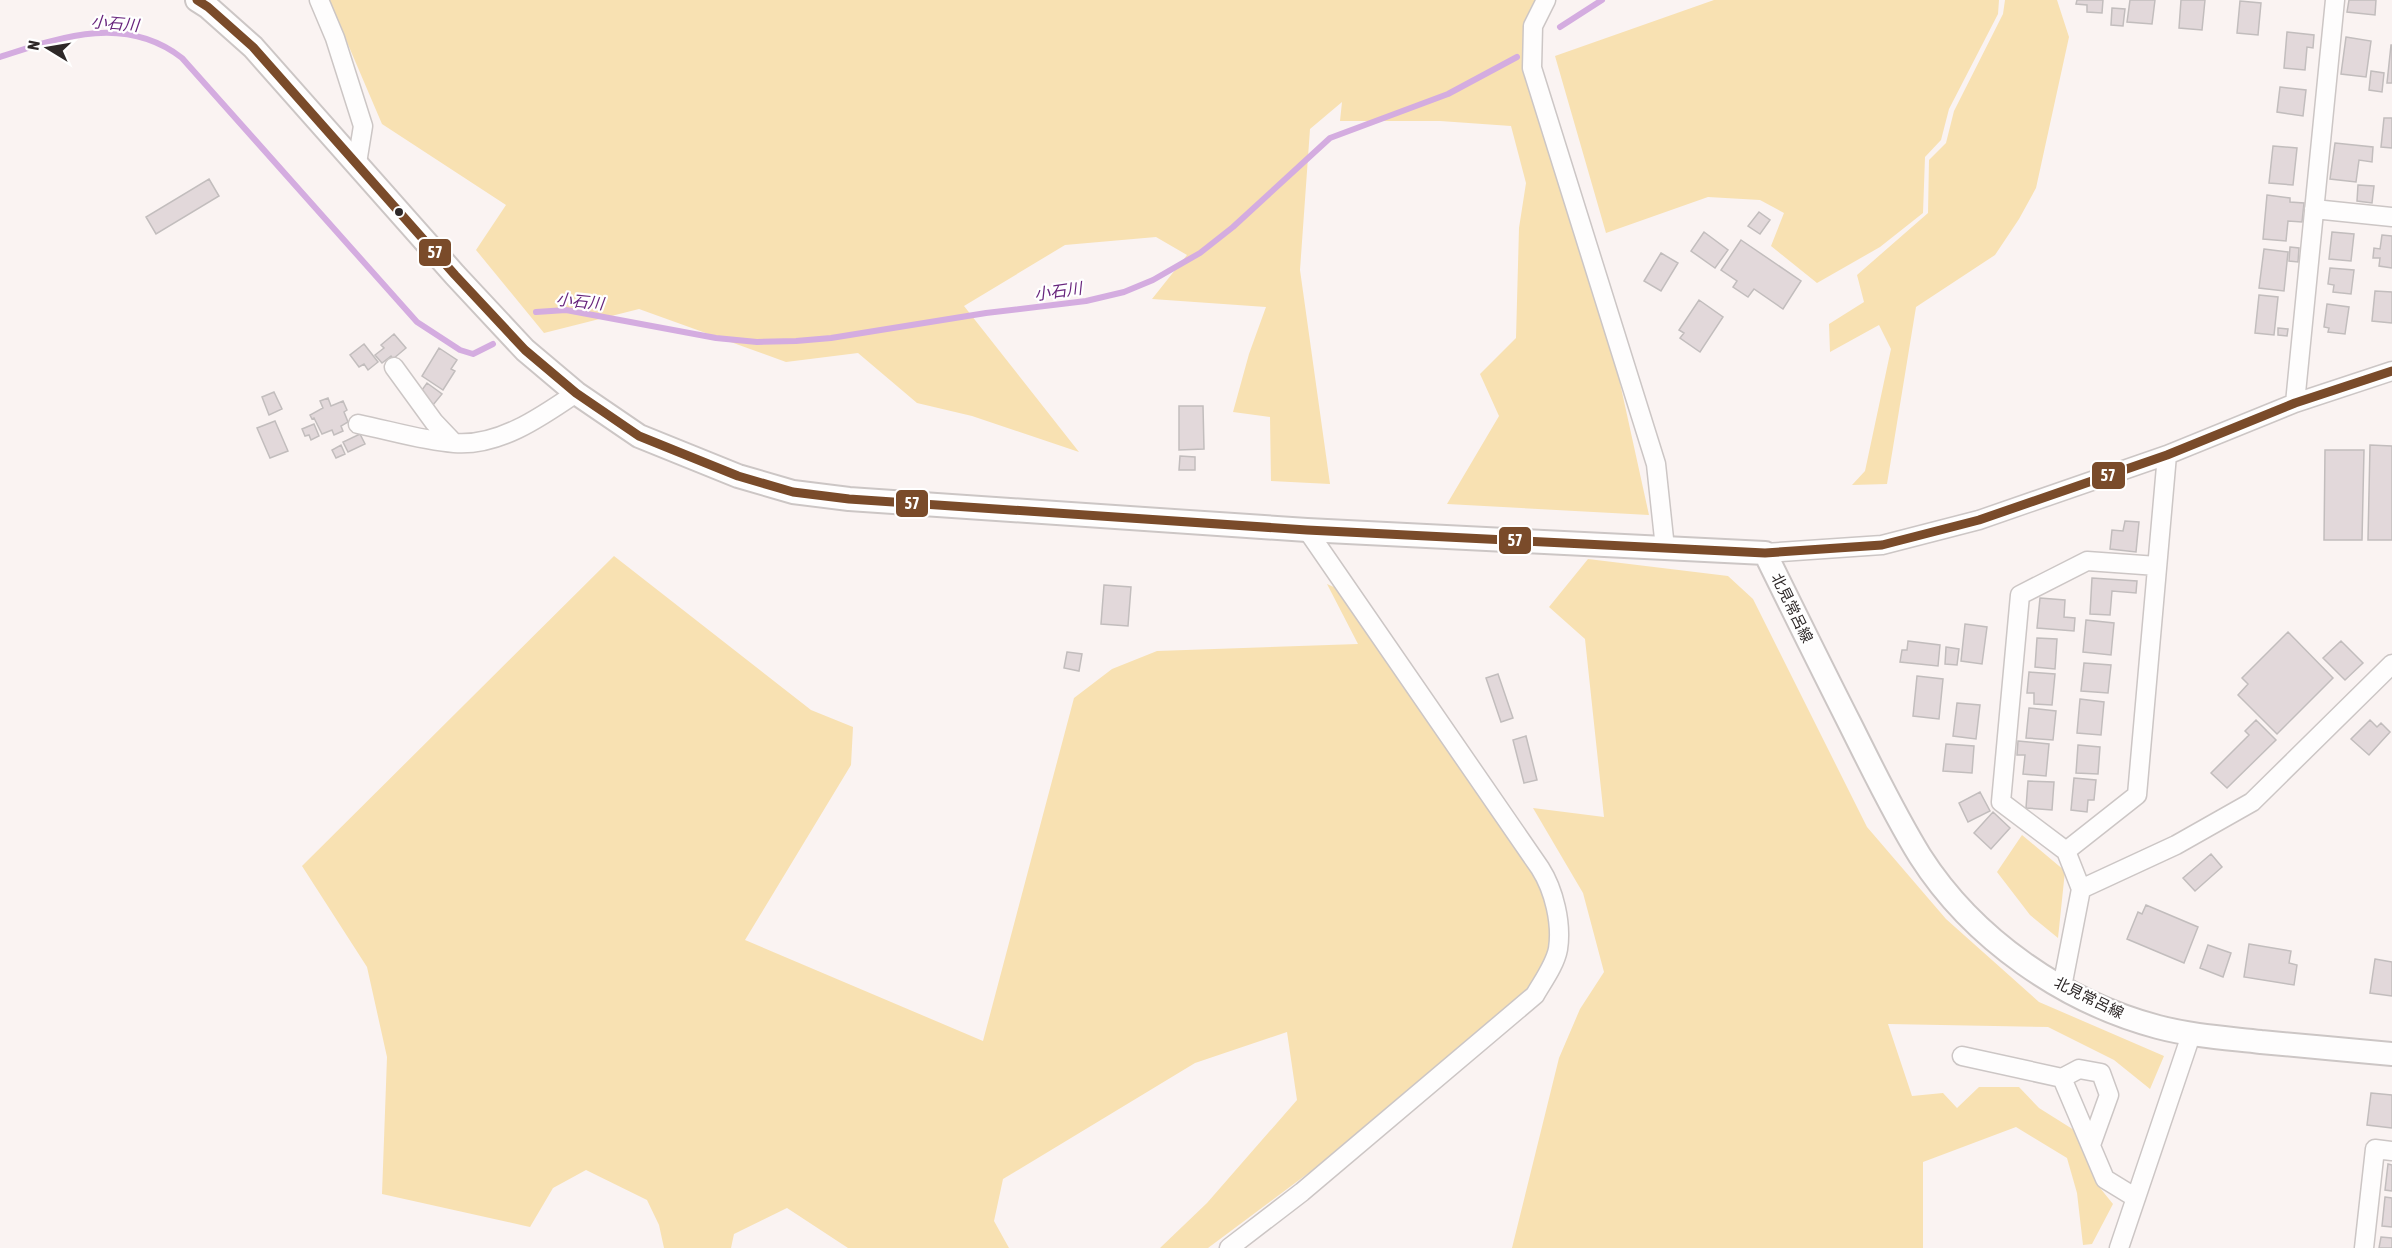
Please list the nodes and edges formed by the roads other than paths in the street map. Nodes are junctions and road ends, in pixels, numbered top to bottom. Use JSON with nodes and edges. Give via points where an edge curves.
{"nodes":[{"id":1,"x":197,"y":0,"type":"edge"},
{"id":2,"x":319,"y":0,"type":"edge"},
{"id":3,"x":1546,"y":0,"type":"edge"},
{"id":4,"x":2335,"y":0,"type":"edge"},
{"id":5,"x":357,"y":163,"type":"junction"},
{"id":6,"x":2314,"y":209,"type":"junction"},
{"id":7,"x":2392,"y":217,"type":"edge"},
{"id":8,"x":394,"y":367,"type":"dead end"},
{"id":9,"x":2392,"y":371,"type":"edge"},
{"id":10,"x":576,"y":393,"type":"junction"},
{"id":11,"x":2295,"y":403,"type":"junction"},
{"id":12,"x":358,"y":424,"type":"dead end"},
{"id":13,"x":454,"y":443,"type":"junction"},
{"id":14,"x":2167,"y":455,"type":"junction"},
{"id":15,"x":1306,"y":530,"type":"junction"},
{"id":16,"x":1665,"y":548,"type":"junction"},
{"id":17,"x":1765,"y":553,"type":"junction"},
{"id":18,"x":2157,"y":566,"type":"junction"},
{"id":19,"x":2392,"y":664,"type":"edge"},
{"id":20,"x":2066,"y":851,"type":"junction"},
{"id":21,"x":2081,"y":889,"type":"junction"},
{"id":22,"x":2062,"y":987,"type":"junction"},
{"id":23,"x":2191,"y":1035,"type":"junction"},
{"id":24,"x":2392,"y":1054,"type":"edge"},
{"id":25,"x":1962,"y":1056,"type":"dead end"},
{"id":26,"x":2062,"y":1078,"type":"junction"},
{"id":27,"x":2091,"y":1145,"type":"junction"},
{"id":28,"x":2392,"y":1151,"type":"edge"},
{"id":29,"x":2136,"y":1198,"type":"junction"},
{"id":30,"x":1229,"y":1248,"type":"edge"},
{"id":31,"x":2119,"y":1248,"type":"edge"},
{"id":32,"x":2364,"y":1248,"type":"edge"}],
"edges":[{"from":1,"to":5,"type":"main road","via":[[253,47]]},
{"from":2,"to":5,"type":"street","via":[[363,126]]},
{"from":3,"to":16,"type":"street","via":[[1533,26],[1532,68],[1656,464]]},
{"from":4,"to":6,"type":"street"},
{"from":5,"to":10,"type":"main road","via":[[525,350]]},
{"from":6,"to":7,"type":"street"},
{"from":6,"to":11,"type":"street"},
{"from":8,"to":13,"type":"street"},
{"from":9,"to":11,"type":"street"},
{"from":10,"to":13,"type":"street","via":[[539,418],[502,435]]},
{"from":10,"to":15,"type":"main road","via":[[639,436],[738,476],[793,492]]},
{"from":11,"to":14,"type":"street"},
{"from":12,"to":13,"type":"street"},
{"from":14,"to":17,"type":"street","via":[[1979,520],[1882,544]]},
{"from":14,"to":18,"type":"street"},
{"from":15,"to":16,"type":"main road"},
{"from":15,"to":30,"type":"street","via":[[1551,886],[1558,949],[1535,995],[1302,1192]]},
{"from":16,"to":17,"type":"main road"},
{"from":17,"to":22,"type":"main road","name":"北見常呂線","via":[[1920,856],[1975,923],[2011,955]]},
{"from":18,"to":20,"type":"street","via":[[2137,795]]},
{"from":18,"to":20,"type":"street","via":[[2087,561],[2020,595],[2001,802]]},
{"from":19,"to":21,"type":"street","via":[[2252,802],[2176,845]]},
{"from":20,"to":21,"type":"street"},
{"from":21,"to":22,"type":"street"},
{"from":22,"to":23,"type":"main road","name":"北見常呂線","via":[[2114,1012]]},
{"from":23,"to":24,"type":"main road","name":"北見常呂線"},
{"from":23,"to":29,"type":"street"},
{"from":25,"to":26,"type":"street"},
{"from":26,"to":27,"type":"street"},
{"from":26,"to":27,"type":"street","via":[[2079,1069],[2101,1073],[2109,1095]]},
{"from":27,"to":29,"type":"street","via":[[2105,1179]]},
{"from":28,"to":32,"type":"street","via":[[2375,1149]]},
{"from":29,"to":31,"type":"street"}]}
